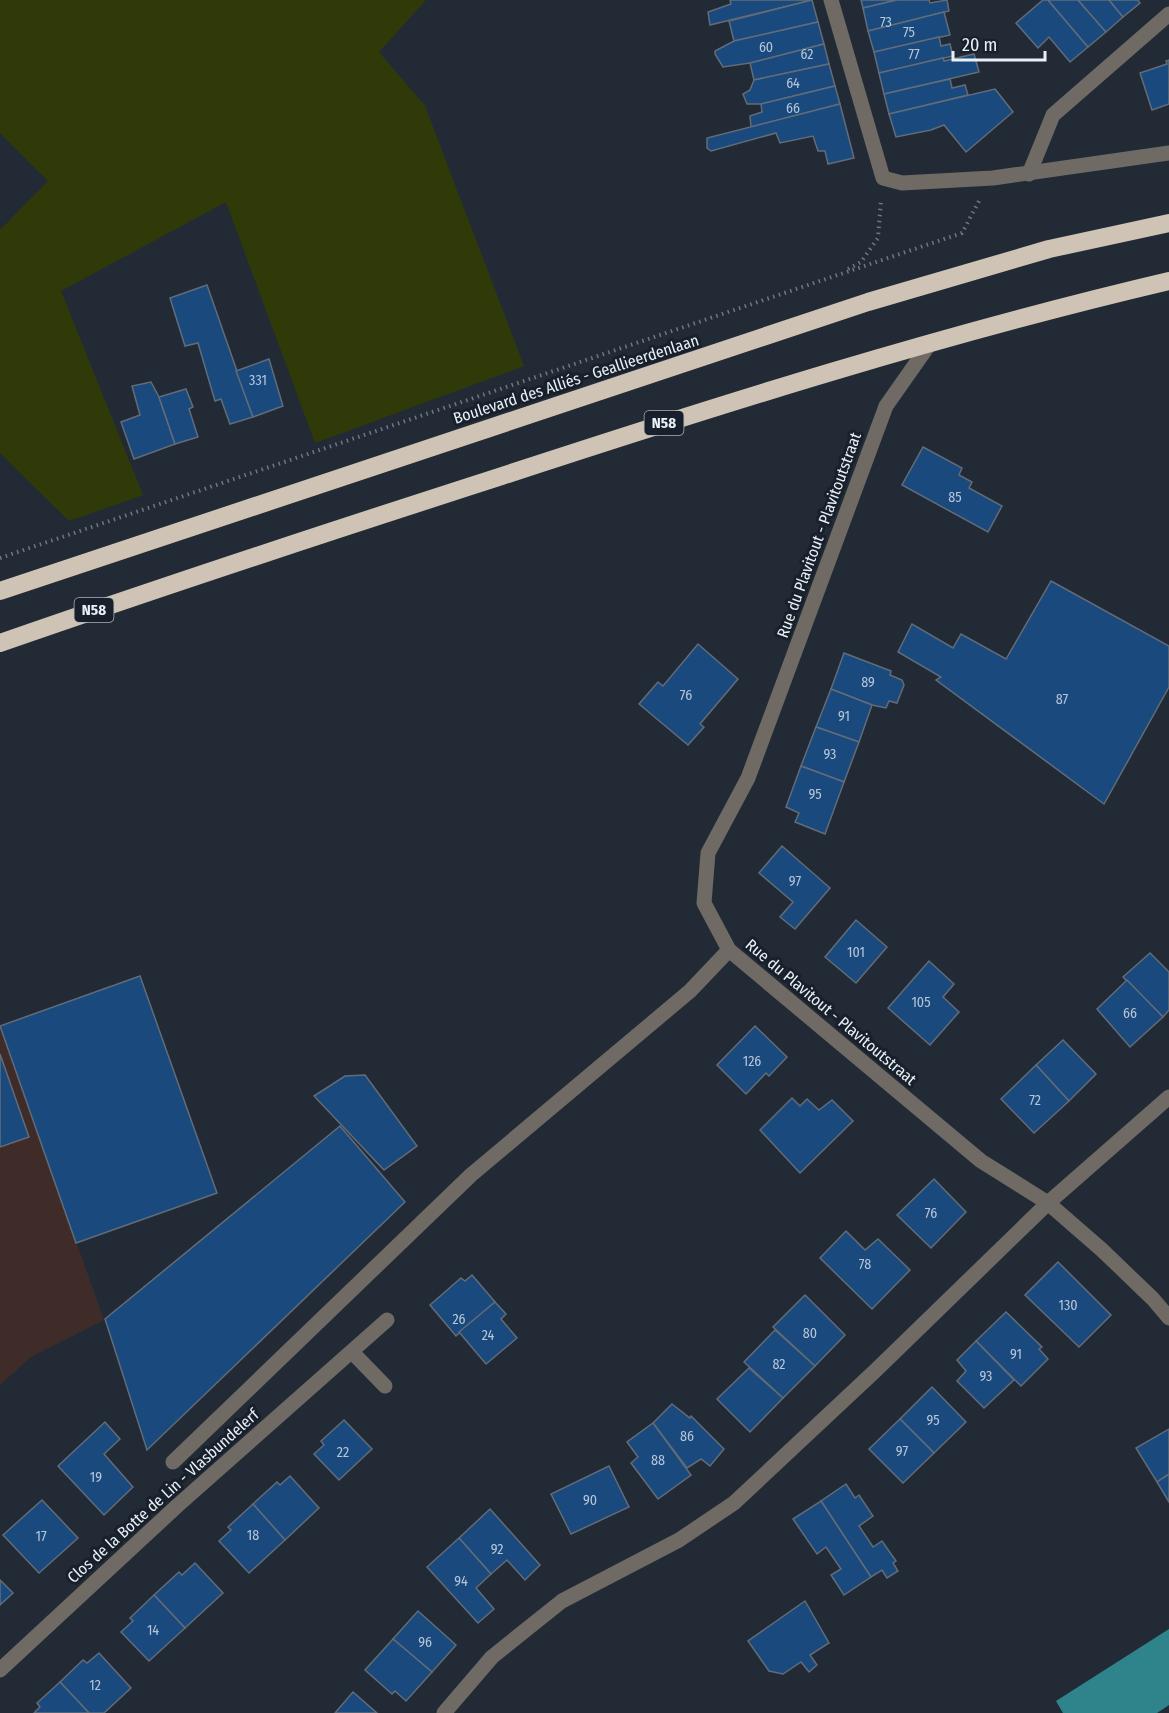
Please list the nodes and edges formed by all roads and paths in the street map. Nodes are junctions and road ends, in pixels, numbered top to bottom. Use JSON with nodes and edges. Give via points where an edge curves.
{"nodes":[{"id":1,"x":831,"y":0,"type":"edge"},
{"id":2,"x":1169,"y":14,"type":"edge"},
{"id":3,"x":1169,"y":153,"type":"edge"},
{"id":4,"x":1029,"y":174,"type":"junction"},
{"id":5,"x":883,"y":178,"type":"junction"},
{"id":6,"x":993,"y":178,"type":"junction"},
{"id":7,"x":1169,"y":223,"type":"edge"},
{"id":8,"x":840,"y":274,"type":"junction"},
{"id":9,"x":1169,"y":281,"type":"edge"},
{"id":10,"x":931,"y":342,"type":"junction"},
{"id":11,"x":0,"y":558,"type":"edge"},
{"id":12,"x":0,"y":591,"type":"edge"},
{"id":13,"x":0,"y":642,"type":"edge"},
{"id":14,"x":729,"y":950,"type":"junction"},
{"id":15,"x":1169,"y":1097,"type":"edge"},
{"id":16,"x":1048,"y":1203,"type":"junction"},
{"id":17,"x":1169,"y":1318,"type":"edge"},
{"id":18,"x":387,"y":1320,"type":"dead end"},
{"id":19,"x":352,"y":1352,"type":"junction"},
{"id":20,"x":385,"y":1386,"type":"dead end"},
{"id":21,"x":173,"y":1462,"type":"dead end"},
{"id":22,"x":0,"y":1670,"type":"edge"},
{"id":23,"x":444,"y":1713,"type":"edge"}],
"edges":[{"from":1,"to":5,"type":"street"},
{"from":2,"to":4,"type":"street","via":[[1053,115]]},
{"from":3,"to":4,"type":"street"},
{"from":4,"to":6,"type":"street"},
{"from":5,"to":6,"type":"street","via":[[902,183]]},
{"from":5,"to":8,"type":"path","via":[[878,238],[861,262]]},
{"from":6,"to":8,"type":"path","via":[[962,233]]},
{"from":7,"to":12,"type":"highway","name":"Boulevard des Alliés - Geallieerdenlaan","via":[[1049,249],[878,298]]},
{"from":8,"to":11,"type":"path"},
{"from":9,"to":10,"type":"highway","number":"N58"},
{"from":10,"to":13,"type":"highway","number":"N58","via":[[627,435]]},
{"from":10,"to":14,"type":"street","name":"Rue du Plavitout - Plavitoutstraat","via":[[886,406],[748,778],[708,853],[705,903]]},
{"from":14,"to":16,"type":"street","name":"Rue du Plavitout - Plavitoutstraat","via":[[981,1161]]},
{"from":14,"to":21,"type":"street","via":[[690,991],[471,1175]]},
{"from":15,"to":16,"type":"street"},
{"from":16,"to":17,"type":"street","name":"Rue du Plavitout - Plavitoutstraat","via":[[1102,1250]]},
{"from":16,"to":23,"type":"street","via":[[734,1503],[679,1540],[562,1601],[492,1657]]},
{"from":18,"to":19,"type":"street","name":"Clos de la Botte de Lin - Vlasbundelerf"},
{"from":19,"to":20,"type":"street"},
{"from":19,"to":22,"type":"street","name":"Clos de la Botte de Lin - Vlasbundelerf","via":[[177,1506]]}]}
